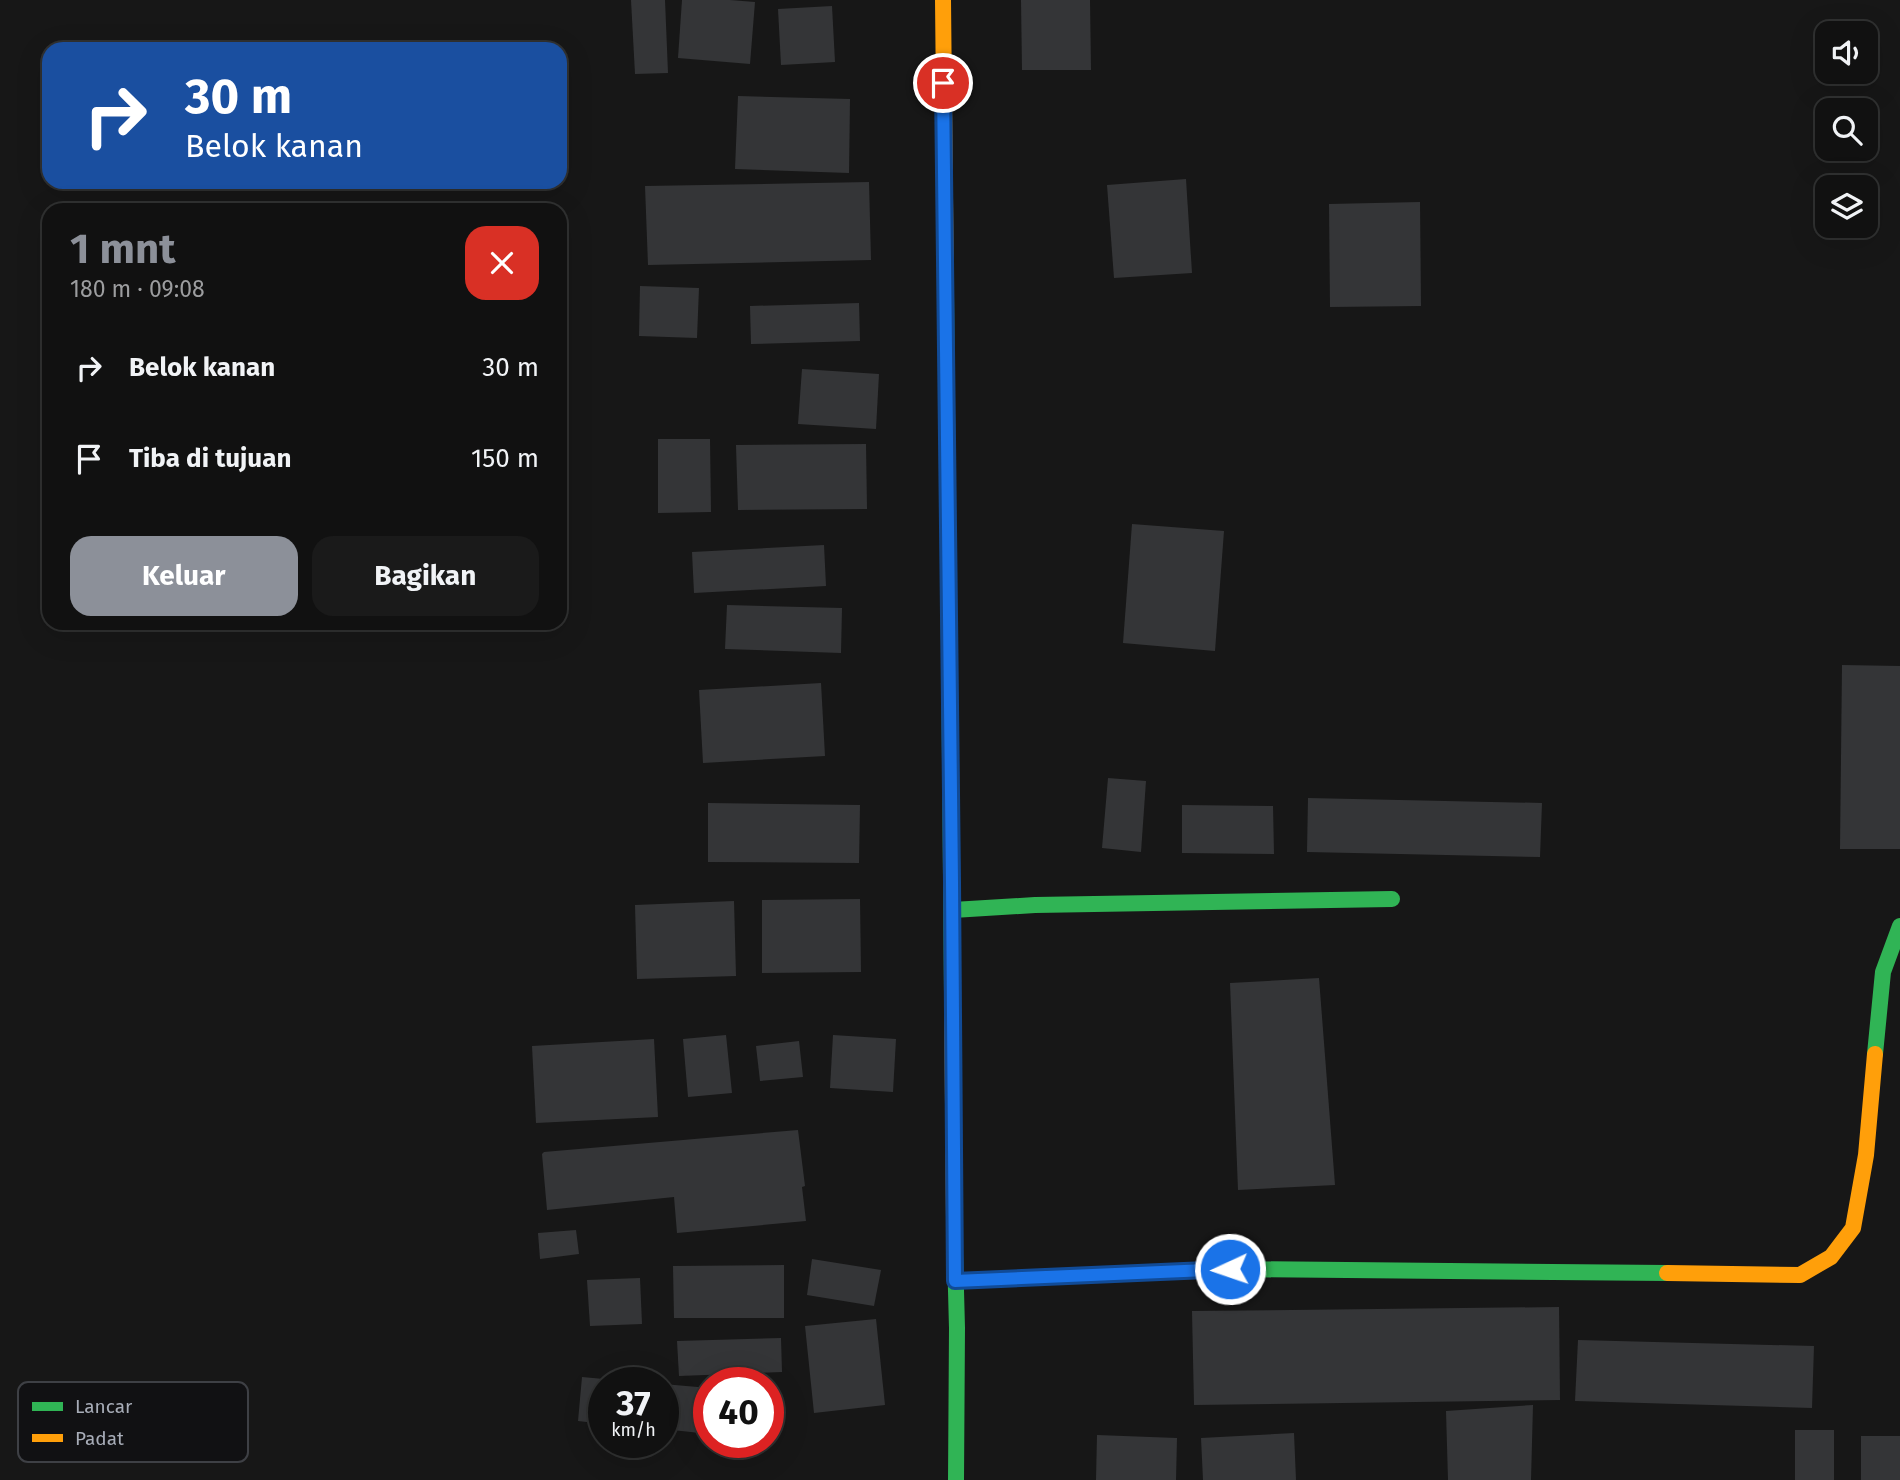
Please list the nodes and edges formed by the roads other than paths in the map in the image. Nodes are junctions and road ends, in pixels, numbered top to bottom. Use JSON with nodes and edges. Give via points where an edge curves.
{"nodes":[{"id":1,"x":943,"y":0,"type":"edge"},
{"id":2,"x":1392,"y":899,"type":"dead end"},
{"id":3,"x":953,"y":909,"type":"junction"},
{"id":4,"x":1900,"y":926,"type":"edge"},
{"id":5,"x":955,"y":1281,"type":"junction"},
{"id":6,"x":956,"y":1480,"type":"edge"}],
"edges":[{"from":1,"to":3,"type":"main road"},
{"from":2,"to":3,"type":"main road"},
{"from":3,"to":5,"type":"main road"},
{"from":4,"to":5,"type":"main road","via":[[1883,972],[1866,1155],[1853,1228],[1831,1257],[1800,1275],[1230,1269]]},
{"from":5,"to":6,"type":"main road"}]}
